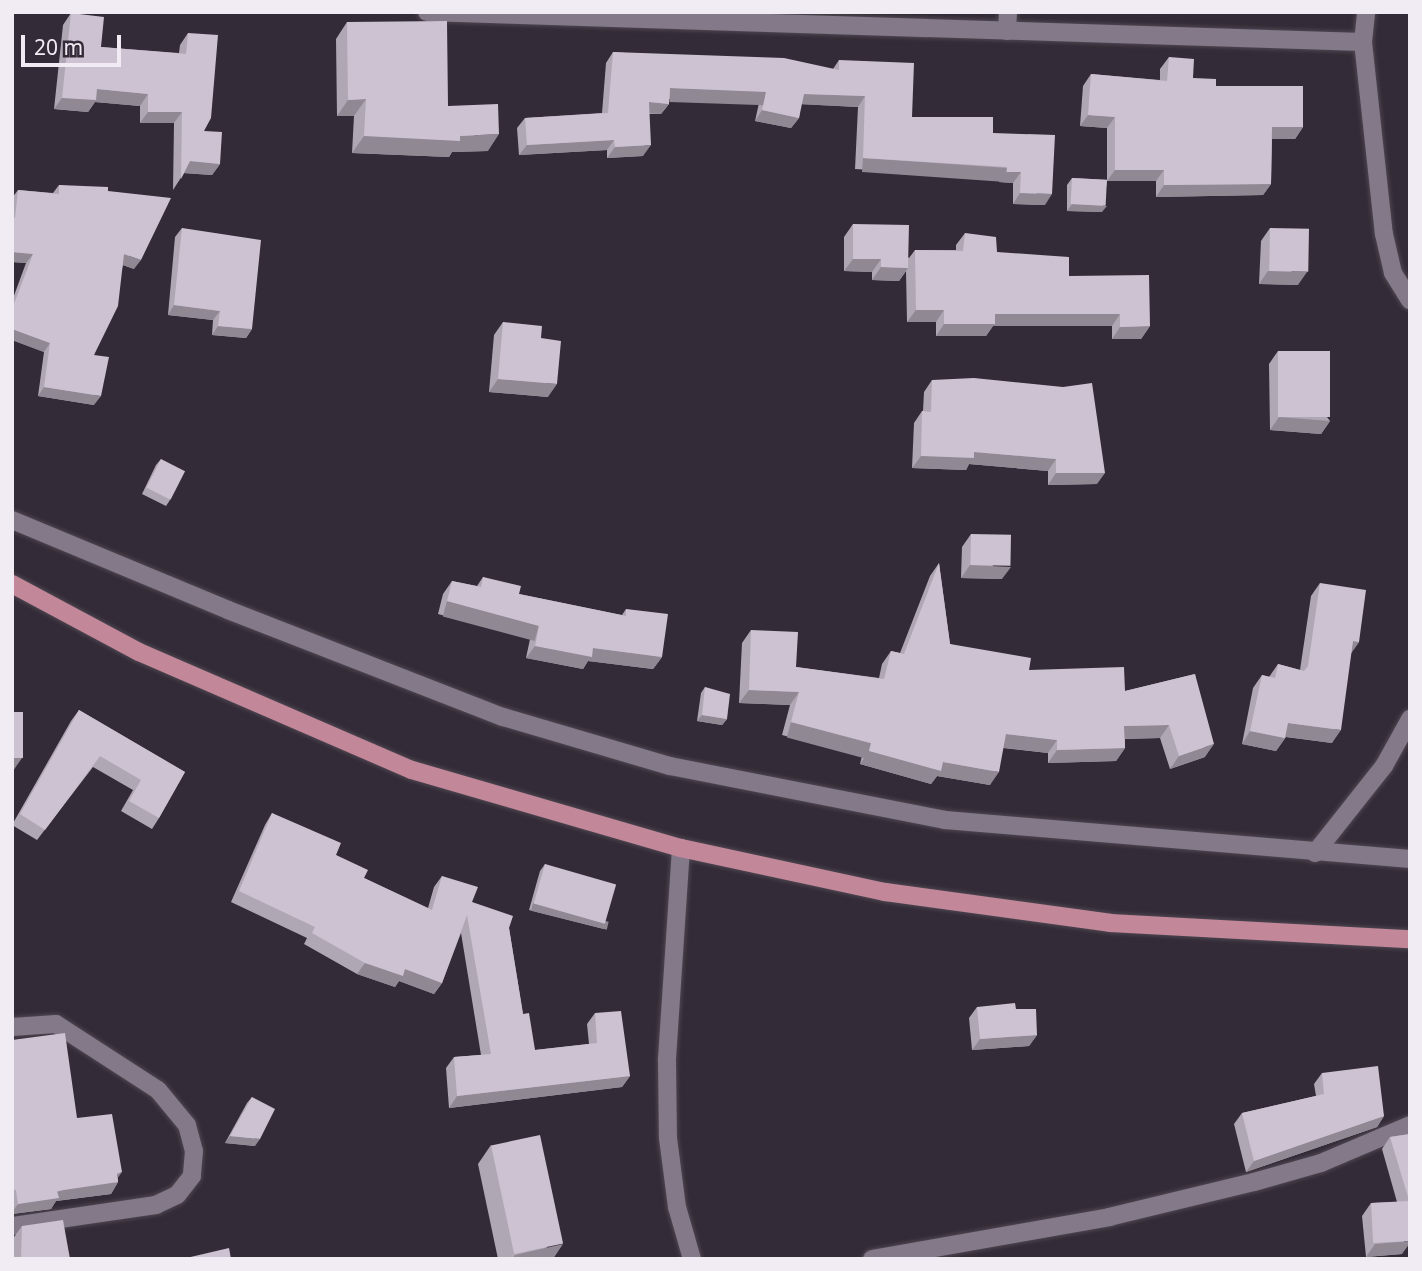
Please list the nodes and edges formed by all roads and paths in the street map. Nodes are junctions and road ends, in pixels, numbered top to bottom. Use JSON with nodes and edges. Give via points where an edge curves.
{"nodes":[{"id":1,"x":427,"y":12,"type":"edge"},
{"id":2,"x":1008,"y":12,"type":"edge"},
{"id":3,"x":1366,"y":12,"type":"edge"},
{"id":4,"x":622,"y":15,"type":"edge"},
{"id":5,"x":1007,"y":31,"type":"junction"},
{"id":6,"x":1363,"y":42,"type":"junction"},
{"id":7,"x":1410,"y":300,"type":"edge"},
{"id":8,"x":12,"y":520,"type":"edge"},
{"id":9,"x":12,"y":584,"type":"edge"},
{"id":10,"x":1410,"y":719,"type":"edge"},
{"id":11,"x":681,"y":848,"type":"junction"},
{"id":12,"x":1315,"y":853,"type":"junction"},
{"id":13,"x":1410,"y":859,"type":"edge"},
{"id":14,"x":1410,"y":939,"type":"edge"},
{"id":15,"x":12,"y":1027,"type":"edge"},
{"id":16,"x":1410,"y":1125,"type":"edge"},
{"id":17,"x":12,"y":1226,"type":"edge"},
{"id":18,"x":691,"y":1259,"type":"edge"},
{"id":19,"x":872,"y":1259,"type":"edge"}],
"edges":[{"from":1,"to":4,"type":"street"},
{"from":2,"to":5,"type":"street"},
{"from":3,"to":6,"type":"street"},
{"from":4,"to":5,"type":"street"},
{"from":5,"to":6,"type":"street"},
{"from":6,"to":7,"type":"street","via":[[1384,234],[1393,273]]},
{"from":8,"to":12,"type":"street","via":[[503,717],[670,766],[944,820]]},
{"from":9,"to":11,"type":"main road","via":[[139,652],[412,770]]},
{"from":10,"to":12,"type":"street","via":[[1384,766]]},
{"from":11,"to":14,"type":"main road","via":[[885,892],[1110,923]]},
{"from":11,"to":18,"type":"street","via":[[667,1061],[668,1138],[677,1208]]},
{"from":12,"to":13,"type":"street"},
{"from":15,"to":17,"type":"street","via":[[56,1024],[158,1090],[187,1125],[194,1151],[192,1176],[177,1195],[156,1205]]},
{"from":16,"to":19,"type":"street","via":[[1321,1163],[1254,1182],[1109,1217]]}]}
